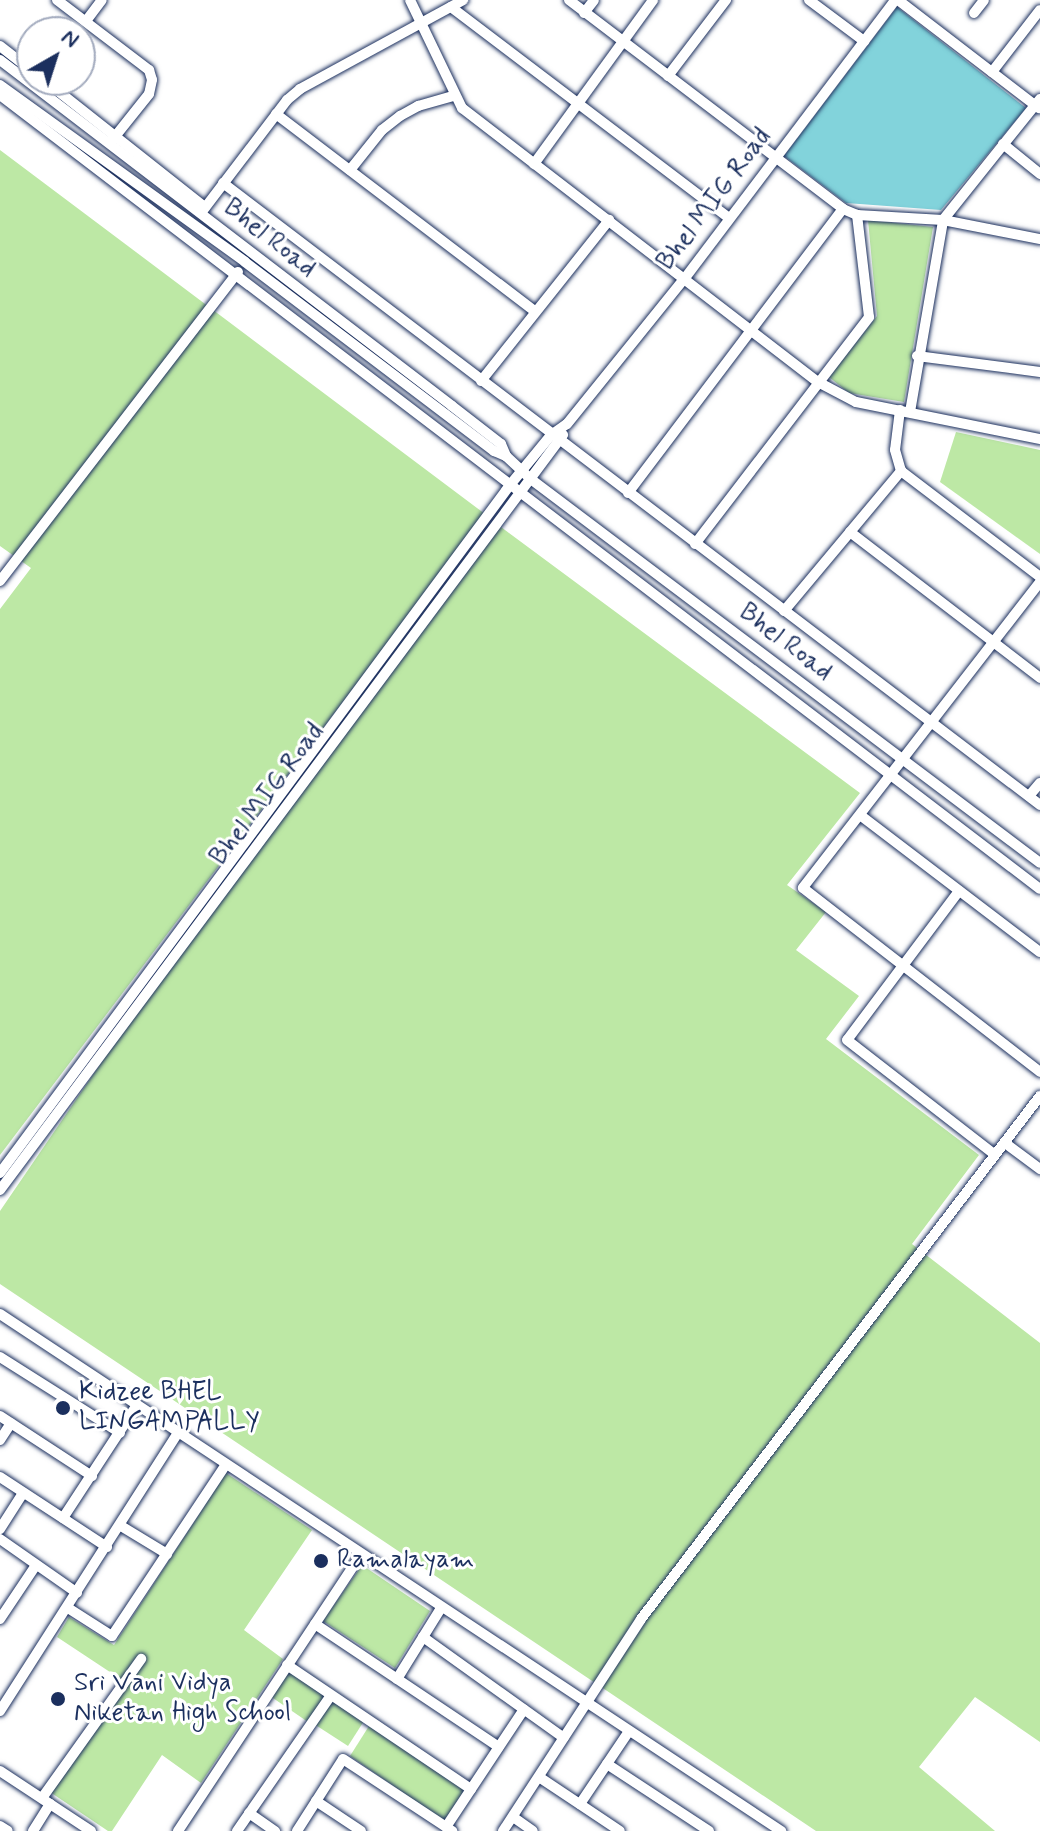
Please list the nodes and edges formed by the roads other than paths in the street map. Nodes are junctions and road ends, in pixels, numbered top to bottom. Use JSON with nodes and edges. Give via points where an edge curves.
{"nodes":[{"id":1,"x":57,"y":0,"type":"edge"},
{"id":2,"x":102,"y":0,"type":"edge"},
{"id":3,"x":410,"y":0,"type":"edge"},
{"id":4,"x":463,"y":0,"type":"edge"},
{"id":5,"x":569,"y":0,"type":"edge"},
{"id":6,"x":594,"y":0,"type":"edge"},
{"id":7,"x":653,"y":0,"type":"edge"},
{"id":8,"x":726,"y":0,"type":"edge"},
{"id":9,"x":809,"y":0,"type":"edge"},
{"id":10,"x":896,"y":0,"type":"edge"},
{"id":11,"x":984,"y":0,"type":"edge"},
{"id":12,"x":451,"y":7,"type":"junction"},
{"id":13,"x":1040,"y":10,"type":"edge"},
{"id":14,"x":584,"y":13,"type":"junction"},
{"id":15,"x":974,"y":13,"type":"dead end"},
{"id":16,"x":79,"y":16,"type":"edge"},
{"id":17,"x":90,"y":16,"type":"edge"},
{"id":18,"x":420,"y":22,"type":"junction"},
{"id":19,"x":96,"y":29,"type":"edge"},
{"id":20,"x":864,"y":41,"type":"junction"},
{"id":21,"x":622,"y":42,"type":"junction"},
{"id":22,"x":0,"y":46,"type":"edge"},
{"id":23,"x":16,"y":58,"type":"edge"},
{"id":24,"x":0,"y":60,"type":"edge"},
{"id":25,"x":992,"y":72,"type":"junction"},
{"id":26,"x":668,"y":76,"type":"junction"},
{"id":27,"x":0,"y":85,"type":"edge"},
{"id":28,"x":0,"y":95,"type":"edge"},
{"id":29,"x":62,"y":96,"type":"edge"},
{"id":30,"x":453,"y":96,"type":"junction"},
{"id":31,"x":578,"y":104,"type":"junction"},
{"id":32,"x":1038,"y":104,"type":"edge"},
{"id":33,"x":276,"y":114,"type":"junction"},
{"id":34,"x":113,"y":140,"type":"junction"},
{"id":35,"x":1003,"y":144,"type":"junction"},
{"id":36,"x":773,"y":158,"type":"junction"},
{"id":37,"x":534,"y":164,"type":"junction"},
{"id":38,"x":350,"y":170,"type":"junction"},
{"id":39,"x":1040,"y":174,"type":"edge"},
{"id":40,"x":223,"y":183,"type":"junction"},
{"id":41,"x":843,"y":209,"type":"junction"},
{"id":42,"x":203,"y":210,"type":"junction"},
{"id":43,"x":857,"y":215,"type":"junction"},
{"id":44,"x":729,"y":218,"type":"junction"},
{"id":45,"x":609,"y":220,"type":"junction"},
{"id":46,"x":943,"y":220,"type":"junction"},
{"id":47,"x":1040,"y":239,"type":"edge"},
{"id":48,"x":245,"y":262,"type":"junction"},
{"id":49,"x":236,"y":275,"type":"junction"},
{"id":50,"x":685,"y":278,"type":"junction"},
{"id":51,"x":535,"y":311,"type":"junction"},
{"id":52,"x":754,"y":329,"type":"junction"},
{"id":53,"x":917,"y":356,"type":"junction"},
{"id":54,"x":1040,"y":372,"type":"edge"},
{"id":55,"x":481,"y":381,"type":"junction"},
{"id":56,"x":818,"y":382,"type":"junction"},
{"id":57,"x":905,"y":411,"type":"junction"},
{"id":58,"x":567,"y":424,"type":"junction"},
{"id":59,"x":551,"y":435,"type":"junction"},
{"id":60,"x":1040,"y":439,"type":"edge"},
{"id":61,"x":561,"y":442,"type":"junction"},
{"id":62,"x":506,"y":456,"type":"junction"},
{"id":63,"x":521,"y":471,"type":"junction"},
{"id":64,"x":901,"y":471,"type":"junction"},
{"id":65,"x":532,"y":480,"type":"junction"},
{"id":66,"x":510,"y":485,"type":"junction"},
{"id":67,"x":521,"y":493,"type":"junction"},
{"id":68,"x":628,"y":493,"type":"junction"},
{"id":69,"x":850,"y":532,"type":"junction"},
{"id":70,"x":695,"y":544,"type":"junction"},
{"id":71,"x":1040,"y":579,"type":"edge"},
{"id":72,"x":0,"y":581,"type":"edge"},
{"id":73,"x":784,"y":611,"type":"junction"},
{"id":74,"x":993,"y":642,"type":"junction"},
{"id":75,"x":1040,"y":678,"type":"edge"},
{"id":76,"x":932,"y":723,"type":"junction"},
{"id":77,"x":903,"y":760,"type":"junction"},
{"id":78,"x":891,"y":775,"type":"junction"},
{"id":79,"x":1040,"y":783,"type":"edge"},
{"id":80,"x":1029,"y":796,"type":"junction"},
{"id":81,"x":1040,"y":805,"type":"edge"},
{"id":82,"x":860,"y":815,"type":"junction"},
{"id":83,"x":1040,"y":863,"type":"edge"},
{"id":84,"x":1040,"y":889,"type":"edge"},
{"id":85,"x":959,"y":891,"type":"junction"},
{"id":86,"x":1040,"y":952,"type":"edge"},
{"id":87,"x":903,"y":965,"type":"junction"},
{"id":88,"x":1040,"y":1072,"type":"edge"},
{"id":89,"x":1040,"y":1096,"type":"edge"},
{"id":90,"x":1005,"y":1143,"type":"junction"},
{"id":91,"x":995,"y":1155,"type":"junction"},
{"id":92,"x":1040,"y":1169,"type":"edge"},
{"id":93,"x":0,"y":1173,"type":"edge"},
{"id":94,"x":0,"y":1190,"type":"edge"},
{"id":95,"x":0,"y":1314,"type":"edge"},
{"id":96,"x":0,"y":1357,"type":"edge"},
{"id":97,"x":137,"y":1405,"type":"junction"},
{"id":98,"x":0,"y":1416,"type":"edge"},
{"id":99,"x":11,"y":1423,"type":"junction"},
{"id":100,"x":120,"y":1433,"type":"junction"},
{"id":101,"x":177,"y":1434,"type":"junction"},
{"id":102,"x":0,"y":1440,"type":"edge"},
{"id":103,"x":225,"y":1466,"type":"junction"},
{"id":104,"x":92,"y":1476,"type":"junction"},
{"id":105,"x":0,"y":1477,"type":"edge"},
{"id":106,"x":23,"y":1493,"type":"junction"},
{"id":107,"x":63,"y":1518,"type":"junction"},
{"id":108,"x":121,"y":1526,"type":"junction"},
{"id":109,"x":0,"y":1529,"type":"edge"},
{"id":110,"x":0,"y":1539,"type":"edge"},
{"id":111,"x":107,"y":1547,"type":"junction"},
{"id":112,"x":167,"y":1554,"type":"junction"},
{"id":113,"x":361,"y":1555,"type":"junction"},
{"id":114,"x":36,"y":1565,"type":"junction"},
{"id":115,"x":77,"y":1593,"type":"junction"},
{"id":116,"x":68,"y":1608,"type":"junction"},
{"id":117,"x":441,"y":1608,"type":"junction"},
{"id":118,"x":0,"y":1619,"type":"edge"},
{"id":119,"x":315,"y":1624,"type":"junction"},
{"id":120,"x":423,"y":1637,"type":"junction"},
{"id":121,"x":141,"y":1659,"type":"dead end"},
{"id":122,"x":287,"y":1665,"type":"junction"},
{"id":123,"x":397,"y":1679,"type":"junction"},
{"id":124,"x":331,"y":1695,"type":"junction"},
{"id":125,"x":588,"y":1704,"type":"junction"},
{"id":126,"x":524,"y":1709,"type":"junction"},
{"id":127,"x":0,"y":1711,"type":"edge"},
{"id":128,"x":629,"y":1731,"type":"junction"},
{"id":129,"x":564,"y":1738,"type":"junction"},
{"id":130,"x":499,"y":1747,"type":"junction"},
{"id":131,"x":607,"y":1764,"type":"junction"},
{"id":132,"x":0,"y":1771,"type":"edge"},
{"id":133,"x":539,"y":1777,"type":"junction"},
{"id":134,"x":471,"y":1789,"type":"junction"},
{"id":135,"x":46,"y":1801,"type":"junction"},
{"id":136,"x":316,"y":1801,"type":"junction"},
{"id":137,"x":580,"y":1804,"type":"junction"},
{"id":138,"x":249,"y":1813,"type":"junction"},
{"id":139,"x":513,"y":1817,"type":"junction"},
{"id":140,"x":0,"y":1826,"type":"edge"},
{"id":141,"x":449,"y":1829,"type":"edge"},
{"id":142,"x":180,"y":1830,"type":"edge"},
{"id":143,"x":8,"y":1831,"type":"edge"},
{"id":144,"x":33,"y":1831,"type":"edge"},
{"id":145,"x":91,"y":1831,"type":"edge"},
{"id":146,"x":237,"y":1831,"type":"edge"},
{"id":147,"x":275,"y":1831,"type":"edge"},
{"id":148,"x":297,"y":1831,"type":"edge"},
{"id":149,"x":361,"y":1831,"type":"edge"},
{"id":150,"x":503,"y":1831,"type":"edge"},
{"id":151,"x":533,"y":1831,"type":"edge"},
{"id":152,"x":620,"y":1831,"type":"edge"},
{"id":153,"x":709,"y":1831,"type":"edge"},
{"id":154,"x":781,"y":1831,"type":"edge"}],
"edges":[{"from":1,"to":16,"type":"street"},
{"from":2,"to":17,"type":"street"},
{"from":3,"to":18,"type":"street"},
{"from":4,"to":12,"type":"street"},
{"from":5,"to":14,"type":"street"},
{"from":6,"to":14,"type":"street"},
{"from":7,"to":21,"type":"street"},
{"from":8,"to":26,"type":"street"},
{"from":9,"to":20,"type":"street"},
{"from":10,"to":20,"type":"street","name":"Bhel MIG Road"},
{"from":10,"to":25,"type":"street"},
{"from":11,"to":15,"type":"street"},
{"from":12,"to":18,"type":"street"},
{"from":12,"to":31,"type":"street"},
{"from":13,"to":25,"type":"street"},
{"from":14,"to":21,"type":"street"},
{"from":18,"to":30,"type":"street"},
{"from":18,"to":33,"type":"street","via":[[316,77]]},
{"from":19,"to":34,"type":"street","via":[[149,70],[152,80],[149,94]]},
{"from":20,"to":36,"type":"street","name":"Bhel MIG Road"},
{"from":21,"to":26,"type":"street"},
{"from":21,"to":31,"type":"street"},
{"from":22,"to":23,"type":"street"},
{"from":24,"to":34,"type":"street","name":"Bhel Road"},
{"from":25,"to":32,"type":"street"},
{"from":26,"to":36,"type":"street"},
{"from":27,"to":48,"type":"street","name":"Bhel Road"},
{"from":28,"to":49,"type":"street"},
{"from":29,"to":34,"type":"street"},
{"from":30,"to":37,"type":"street"},
{"from":30,"to":38,"type":"street","via":[[400,116]]},
{"from":31,"to":37,"type":"street"},
{"from":31,"to":44,"type":"street"},
{"from":32,"to":35,"type":"street"},
{"from":33,"to":38,"type":"street"},
{"from":33,"to":40,"type":"street"},
{"from":34,"to":42,"type":"street","name":"Bhel Road"},
{"from":35,"to":39,"type":"street"},
{"from":35,"to":46,"type":"street"},
{"from":36,"to":41,"type":"street"},
{"from":36,"to":44,"type":"street","name":"Bhel MIG Road"},
{"from":37,"to":45,"type":"street"},
{"from":38,"to":51,"type":"street"},
{"from":40,"to":42,"type":"street"},
{"from":40,"to":55,"type":"street"},
{"from":41,"to":43,"type":"street"},
{"from":41,"to":52,"type":"street"},
{"from":42,"to":62,"type":"street","name":"Bhel Road","via":[[501,444]]},
{"from":43,"to":46,"type":"street"},
{"from":43,"to":56,"type":"street","via":[[869,317]]},
{"from":44,"to":50,"type":"street","name":"Bhel MIG Road"},
{"from":45,"to":50,"type":"street"},
{"from":45,"to":51,"type":"street"},
{"from":46,"to":47,"type":"street"},
{"from":46,"to":53,"type":"street"},
{"from":48,"to":49,"type":"street"},
{"from":48,"to":62,"type":"street","name":"Bhel Road"},
{"from":49,"to":66,"type":"street"},
{"from":49,"to":72,"type":"street"},
{"from":50,"to":52,"type":"street"},
{"from":50,"to":58,"type":"street","name":"Bhel MIG Road"},
{"from":51,"to":55,"type":"street"},
{"from":52,"to":56,"type":"street"},
{"from":52,"to":68,"type":"street"},
{"from":53,"to":54,"type":"street"},
{"from":53,"to":57,"type":"street"},
{"from":55,"to":59,"type":"street"},
{"from":56,"to":57,"type":"street","via":[[856,402]]},
{"from":56,"to":70,"type":"street"},
{"from":57,"to":60,"type":"street"},
{"from":57,"to":64,"type":"street","via":[[895,450]]},
{"from":58,"to":59,"type":"street","name":"Bhel MIG Road"},
{"from":58,"to":61,"type":"street","name":"Bhel MIG Road"},
{"from":59,"to":61,"type":"street"},
{"from":59,"to":63,"type":"street","name":"Bhel MIG Road"},
{"from":61,"to":65,"type":"street","name":"Bhel MIG Road"},
{"from":61,"to":68,"type":"street"},
{"from":62,"to":63,"type":"street","name":"Bhel Road"},
{"from":63,"to":65,"type":"street","name":"Bhel Road"},
{"from":63,"to":66,"type":"street","name":"Bhel MIG Road"},
{"from":64,"to":69,"type":"street"},
{"from":64,"to":71,"type":"street"},
{"from":65,"to":67,"type":"street","name":"Bhel MIG Road"},
{"from":65,"to":77,"type":"street","name":"Bhel Road"},
{"from":66,"to":67,"type":"street"},
{"from":66,"to":93,"type":"street","name":"Bhel MIG Road"},
{"from":67,"to":78,"type":"street"},
{"from":67,"to":94,"type":"street","name":"Bhel MIG Road"},
{"from":68,"to":70,"type":"street"},
{"from":69,"to":73,"type":"street"},
{"from":69,"to":74,"type":"street"},
{"from":70,"to":73,"type":"street"},
{"from":71,"to":74,"type":"street"},
{"from":73,"to":76,"type":"street"},
{"from":74,"to":75,"type":"street"},
{"from":74,"to":76,"type":"street"},
{"from":76,"to":77,"type":"street"},
{"from":76,"to":80,"type":"street"},
{"from":77,"to":78,"type":"street"},
{"from":77,"to":83,"type":"street","name":"Bhel Road"},
{"from":78,"to":82,"type":"street"},
{"from":78,"to":84,"type":"street"},
{"from":79,"to":80,"type":"street"},
{"from":80,"to":81,"type":"street"},
{"from":82,"to":85,"type":"street"},
{"from":82,"to":87,"type":"street","via":[[803,888]]},
{"from":85,"to":86,"type":"street"},
{"from":85,"to":87,"type":"street"},
{"from":87,"to":88,"type":"street"},
{"from":87,"to":91,"type":"street","via":[[847,1040]]},
{"from":89,"to":90,"type":"street"},
{"from":90,"to":91,"type":"street"},
{"from":90,"to":92,"type":"street"},
{"from":91,"to":125,"type":"street","via":[[641,1619]]},
{"from":95,"to":97,"type":"street"},
{"from":96,"to":100,"type":"street"},
{"from":97,"to":100,"type":"street"},
{"from":97,"to":101,"type":"street"},
{"from":98,"to":99,"type":"street"},
{"from":99,"to":102,"type":"street"},
{"from":99,"to":104,"type":"street"},
{"from":100,"to":104,"type":"street"},
{"from":101,"to":103,"type":"street"},
{"from":101,"to":108,"type":"street"},
{"from":103,"to":112,"type":"street"},
{"from":103,"to":113,"type":"street"},
{"from":104,"to":107,"type":"street"},
{"from":105,"to":106,"type":"street"},
{"from":106,"to":107,"type":"street"},
{"from":106,"to":109,"type":"street"},
{"from":107,"to":111,"type":"street"},
{"from":108,"to":111,"type":"street"},
{"from":108,"to":112,"type":"street"},
{"from":110,"to":114,"type":"street"},
{"from":111,"to":115,"type":"street"},
{"from":112,"to":116,"type":"street","via":[[112,1636]]},
{"from":113,"to":117,"type":"street"},
{"from":113,"to":119,"type":"street"},
{"from":114,"to":115,"type":"street"},
{"from":114,"to":118,"type":"street"},
{"from":115,"to":116,"type":"street"},
{"from":116,"to":127,"type":"street"},
{"from":117,"to":120,"type":"street"},
{"from":117,"to":125,"type":"street"},
{"from":119,"to":122,"type":"street"},
{"from":119,"to":123,"type":"street"},
{"from":120,"to":123,"type":"street"},
{"from":120,"to":126,"type":"street"},
{"from":121,"to":135,"type":"street"},
{"from":122,"to":124,"type":"street"},
{"from":122,"to":142,"type":"street"},
{"from":123,"to":130,"type":"street"},
{"from":124,"to":134,"type":"street"},
{"from":124,"to":138,"type":"street"},
{"from":125,"to":128,"type":"street"},
{"from":125,"to":129,"type":"street"},
{"from":126,"to":129,"type":"street"},
{"from":126,"to":130,"type":"street"},
{"from":128,"to":131,"type":"street"},
{"from":128,"to":154,"type":"street"},
{"from":129,"to":133,"type":"street"},
{"from":130,"to":134,"type":"street"},
{"from":131,"to":137,"type":"street"},
{"from":131,"to":153,"type":"street"},
{"from":132,"to":135,"type":"street"},
{"from":133,"to":137,"type":"street"},
{"from":133,"to":139,"type":"street"},
{"from":134,"to":141,"type":"street"},
{"from":135,"to":144,"type":"street"},
{"from":135,"to":145,"type":"street"},
{"from":136,"to":141,"type":"street","via":[[343,1759]]},
{"from":136,"to":148,"type":"street"},
{"from":136,"to":149,"type":"street"},
{"from":137,"to":152,"type":"street"},
{"from":138,"to":146,"type":"street"},
{"from":138,"to":147,"type":"street"},
{"from":139,"to":150,"type":"street"},
{"from":139,"to":151,"type":"street"},
{"from":140,"to":143,"type":"street"}]}
